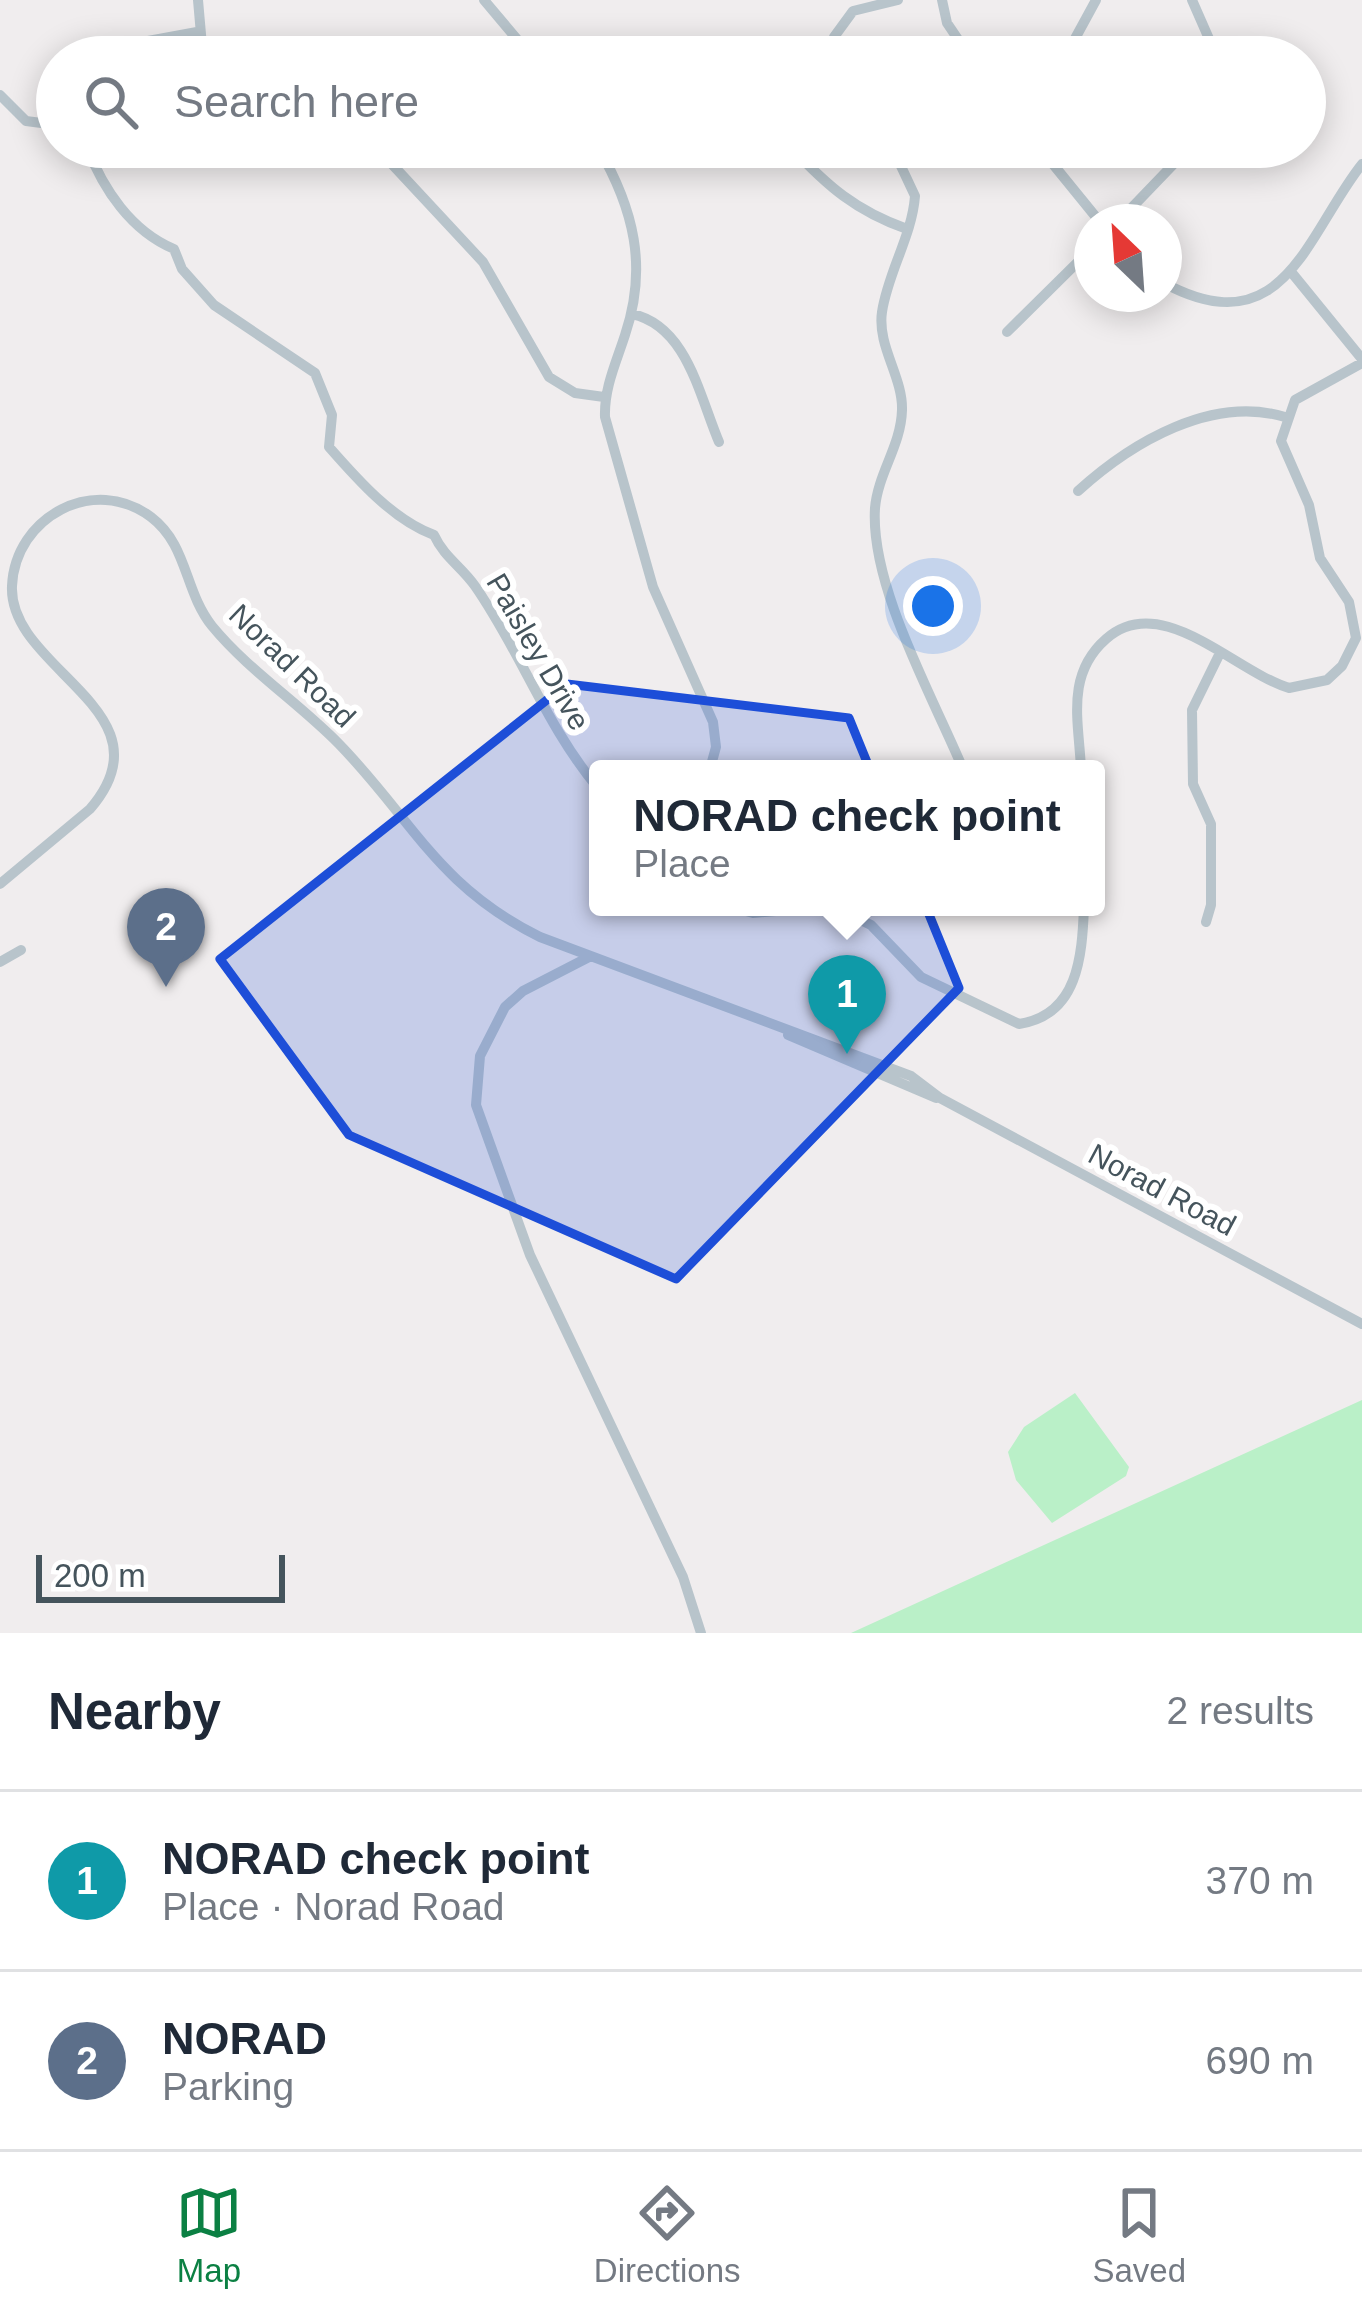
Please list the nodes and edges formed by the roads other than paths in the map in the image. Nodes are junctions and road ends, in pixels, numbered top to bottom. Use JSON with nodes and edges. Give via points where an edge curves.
{"nodes":[{"id":1,"x":198,"y":0,"type":"edge"},
{"id":2,"x":484,"y":0,"type":"edge"},
{"id":3,"x":898,"y":0,"type":"edge"},
{"id":4,"x":942,"y":0,"type":"edge"},
{"id":5,"x":1096,"y":0,"type":"edge"},
{"id":6,"x":1192,"y":0,"type":"edge"},
{"id":7,"x":197,"y":32,"type":"junction"},
{"id":8,"x":174,"y":36,"type":"edge"},
{"id":9,"x":198,"y":36,"type":"edge"},
{"id":10,"x":514,"y":36,"type":"edge"},
{"id":11,"x":835,"y":36,"type":"edge"},
{"id":12,"x":954,"y":36,"type":"edge"},
{"id":13,"x":1076,"y":36,"type":"edge"},
{"id":14,"x":1208,"y":36,"type":"edge"},
{"id":15,"x":0,"y":95,"type":"edge"},
{"id":16,"x":36,"y":122,"type":"edge"},
{"id":17,"x":1362,"y":164,"type":"edge"},
{"id":18,"x":97,"y":168,"type":"edge"},
{"id":19,"x":396,"y":168,"type":"edge"},
{"id":20,"x":609,"y":168,"type":"edge"},
{"id":21,"x":811,"y":168,"type":"edge"},
{"id":22,"x":902,"y":168,"type":"edge"},
{"id":23,"x":1056,"y":168,"type":"edge"},
{"id":24,"x":1170,"y":168,"type":"edge"},
{"id":25,"x":1085,"y":204,"type":"edge"},
{"id":26,"x":1135,"y":204,"type":"edge"},
{"id":27,"x":907,"y":229,"type":"junction"},
{"id":28,"x":1074,"y":266,"type":"edge"},
{"id":29,"x":1292,"y":273,"type":"junction"},
{"id":30,"x":1182,"y":289,"type":"edge"},
{"id":31,"x":632,"y":314,"type":"junction"},
{"id":32,"x":1007,"y":332,"type":"dead end"},
{"id":33,"x":1362,"y":361,"type":"edge"},
{"id":34,"x":604,"y":397,"type":"junction"},
{"id":35,"x":1285,"y":417,"type":"junction"},
{"id":36,"x":719,"y":442,"type":"dead end"},
{"id":37,"x":1078,"y":491,"type":"dead end"},
{"id":38,"x":1220,"y":653,"type":"junction"},
{"id":39,"x":712,"y":760,"type":"edge"},
{"id":40,"x":959,"y":760,"type":"edge"},
{"id":41,"x":1080,"y":760,"type":"edge"},
{"id":42,"x":589,"y":777,"type":"edge"},
{"id":43,"x":0,"y":884,"type":"edge"},
{"id":44,"x":852,"y":916,"type":"edge"},
{"id":45,"x":1083,"y":916,"type":"edge"},
{"id":46,"x":1206,"y":922,"type":"dead end"},
{"id":47,"x":21,"y":950,"type":"dead end"},
{"id":48,"x":591,"y":956,"type":"junction"},
{"id":49,"x":0,"y":962,"type":"edge"},
{"id":50,"x":1362,"y":1324,"type":"edge"},
{"id":51,"x":701,"y":1633,"type":"edge"}],
"edges":[{"from":1,"to":7,"type":"street"},
{"from":2,"to":10,"type":"street"},
{"from":3,"to":11,"type":"street","via":[[853,11]]},
{"from":4,"to":12,"type":"street"},
{"from":5,"to":13,"type":"street"},
{"from":6,"to":14,"type":"street"},
{"from":7,"to":8,"type":"street"},
{"from":7,"to":9,"type":"street"},
{"from":15,"to":16,"type":"street"},
{"from":17,"to":29,"type":"street"},
{"from":18,"to":42,"type":"street","name":"Paisley Drive","via":[[110,196],[155,241],[175,249],[214,305],[315,374],[332,415],[329,447],[377,497],[434,536],[473,583],[563,746]]},
{"from":19,"to":34,"type":"street","via":[[483,262],[549,377],[574,393]]},
{"from":20,"to":31,"type":"street","via":[[637,240]]},
{"from":21,"to":27,"type":"street","via":[[873,218]]},
{"from":22,"to":27,"type":"street","via":[[915,196]]},
{"from":23,"to":25,"type":"street"},
{"from":24,"to":26,"type":"street"},
{"from":27,"to":40,"type":"street","via":[[882,311],[903,406],[876,500],[876,531],[894,604]]},
{"from":28,"to":32,"type":"street"},
{"from":29,"to":30,"type":"street","via":[[1263,291],[1221,301]]},
{"from":29,"to":33,"type":"street"},
{"from":31,"to":34,"type":"street"},
{"from":31,"to":36,"type":"street","via":[[651,318],[676,341]]},
{"from":33,"to":35,"type":"street","via":[[1310,388]]},
{"from":34,"to":39,"type":"street","via":[[653,587],[713,722]]},
{"from":35,"to":37,"type":"street","via":[[1237,409],[1174,429]]},
{"from":35,"to":38,"type":"street","via":[[1285,458],[1309,505],[1320,558],[1349,602],[1356,638],[1342,666],[1310,688],[1275,684]]},
{"from":38,"to":41,"type":"street","via":[[1150,621],[1115,631],[1088,662],[1074,704]]},
{"from":38,"to":46,"type":"street","via":[[1192,710],[1193,784],[1211,824]]},
{"from":43,"to":48,"type":"street","name":"Norad Road","via":[[90,809],[107,776],[111,742],[101,714],[29,640],[11,592],[19,553],[40,522],[65,506],[102,499],[137,509],[169,532],[216,630],[347,752],[449,876],[505,919]]},
{"from":44,"to":45,"type":"street","via":[[921,977],[1019,1024],[1048,1015],[1072,991]]},
{"from":47,"to":49,"type":"street"},
{"from":48,"to":50,"type":"street","name":"Norad Road","via":[[940,1099]]},
{"from":48,"to":51,"type":"street","via":[[505,1007],[480,1056],[476,1105],[530,1255],[683,1576]]}]}
